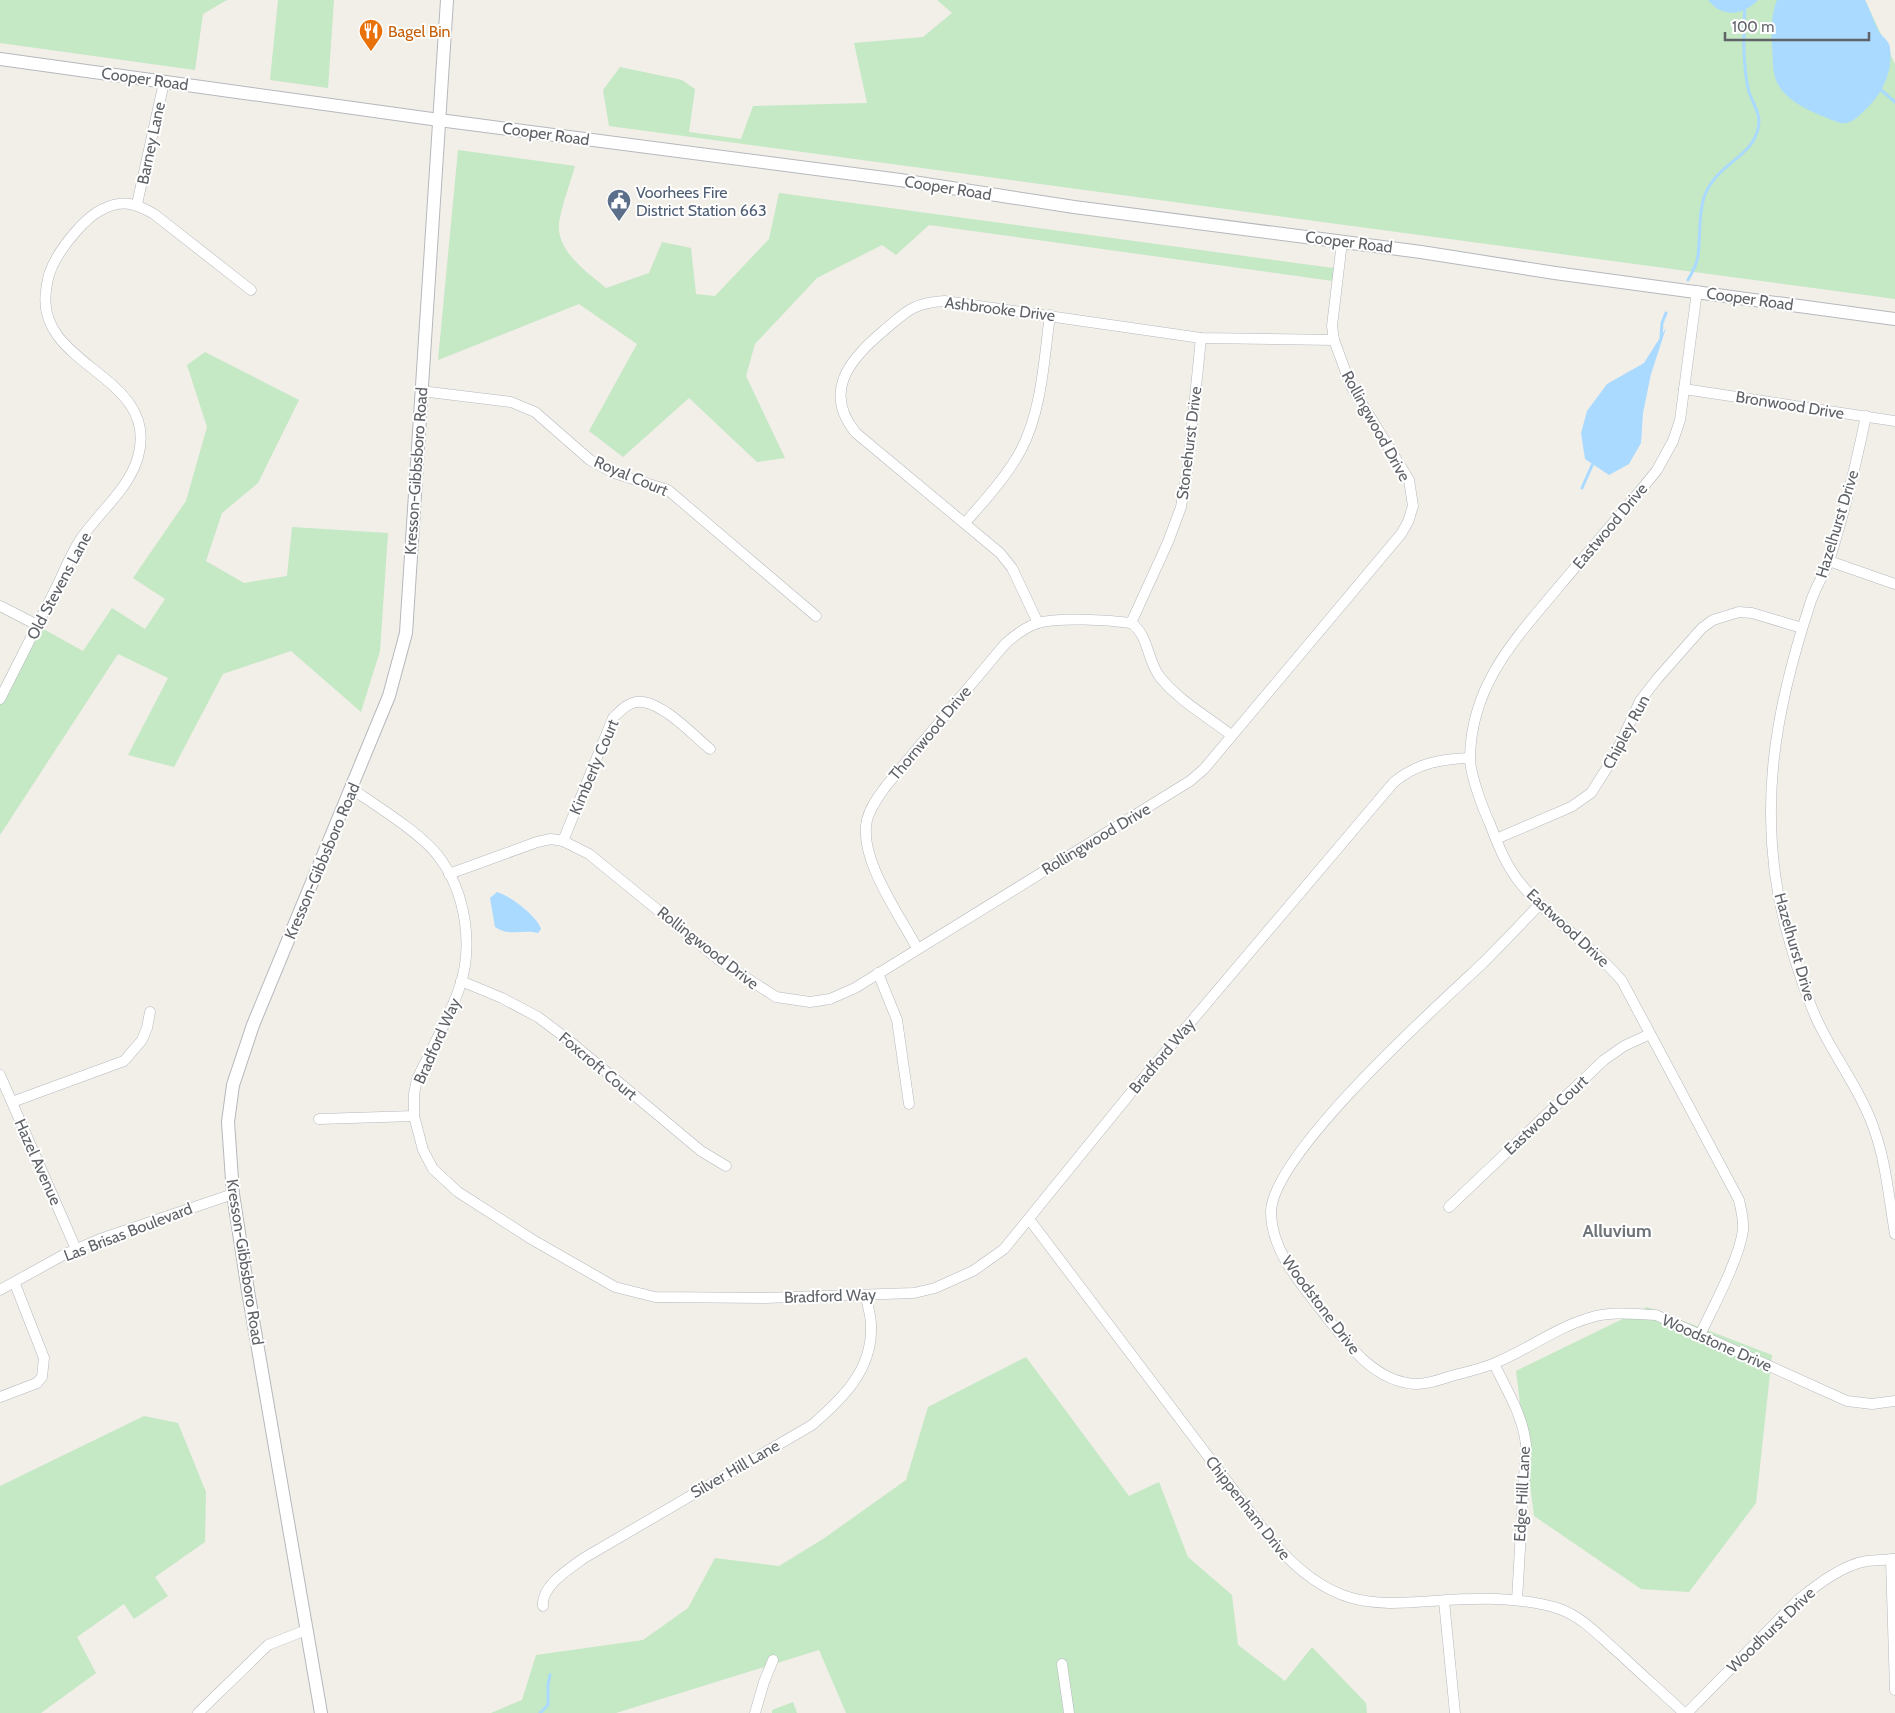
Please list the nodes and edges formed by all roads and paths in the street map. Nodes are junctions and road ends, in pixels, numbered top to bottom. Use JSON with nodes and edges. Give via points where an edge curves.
{"nodes":[{"id":1,"x":447,"y":0,"type":"edge"},
{"id":2,"x":0,"y":59,"type":"edge"},
{"id":3,"x":164,"y":82,"type":"junction"},
{"id":4,"x":439,"y":120,"type":"junction"},
{"id":5,"x":137,"y":204,"type":"junction"},
{"id":6,"x":1342,"y":242,"type":"junction"},
{"id":7,"x":251,"y":290,"type":"dead end"},
{"id":8,"x":1697,"y":292,"type":"junction"},
{"id":9,"x":1050,"y":315,"type":"junction"},
{"id":10,"x":1895,"y":319,"type":"edge"},
{"id":11,"x":1201,"y":338,"type":"junction"},
{"id":12,"x":1334,"y":340,"type":"junction"},
{"id":13,"x":1684,"y":389,"type":"junction"},
{"id":14,"x":421,"y":391,"type":"junction"},
{"id":15,"x":1866,"y":416,"type":"junction"},
{"id":16,"x":1895,"y":421,"type":"edge"},
{"id":17,"x":965,"y":523,"type":"junction"},
{"id":18,"x":1829,"y":561,"type":"junction"},
{"id":19,"x":1895,"y":584,"type":"edge"},
{"id":20,"x":0,"y":606,"type":"edge"},
{"id":21,"x":816,"y":616,"type":"dead end"},
{"id":22,"x":1038,"y":623,"type":"junction"},
{"id":23,"x":1131,"y":623,"type":"junction"},
{"id":24,"x":38,"y":625,"type":"junction"},
{"id":25,"x":1802,"y":628,"type":"junction"},
{"id":26,"x":0,"y":699,"type":"edge"},
{"id":27,"x":1231,"y":735,"type":"junction"},
{"id":28,"x":710,"y":749,"type":"dead end"},
{"id":29,"x":1469,"y":758,"type":"junction"},
{"id":30,"x":352,"y":789,"type":"junction"},
{"id":31,"x":1496,"y":840,"type":"junction"},
{"id":32,"x":563,"y":841,"type":"junction"},
{"id":33,"x":449,"y":874,"type":"junction"},
{"id":34,"x":1540,"y":904,"type":"junction"},
{"id":35,"x":917,"y":948,"type":"junction"},
{"id":36,"x":878,"y":973,"type":"junction"},
{"id":37,"x":461,"y":981,"type":"junction"},
{"id":38,"x":150,"y":1012,"type":"dead end"},
{"id":39,"x":1650,"y":1034,"type":"junction"},
{"id":40,"x":0,"y":1075,"type":"edge"},
{"id":41,"x":12,"y":1102,"type":"junction"},
{"id":42,"x":909,"y":1104,"type":"dead end"},
{"id":43,"x":414,"y":1116,"type":"junction"},
{"id":44,"x":319,"y":1119,"type":"dead end"},
{"id":45,"x":726,"y":1166,"type":"dead end"},
{"id":46,"x":233,"y":1194,"type":"junction"},
{"id":47,"x":1892,"y":1200,"type":"edge"},
{"id":48,"x":1449,"y":1207,"type":"dead end"},
{"id":49,"x":1029,"y":1219,"type":"junction"},
{"id":50,"x":1895,"y":1234,"type":"edge"},
{"id":51,"x":76,"y":1250,"type":"junction"},
{"id":52,"x":15,"y":1284,"type":"junction"},
{"id":53,"x":0,"y":1290,"type":"edge"},
{"id":54,"x":866,"y":1295,"type":"junction"},
{"id":55,"x":1700,"y":1335,"type":"junction"},
{"id":56,"x":1494,"y":1364,"type":"junction"},
{"id":57,"x":0,"y":1397,"type":"edge"},
{"id":58,"x":1895,"y":1401,"type":"edge"},
{"id":59,"x":1893,"y":1559,"type":"edge"},
{"id":60,"x":1517,"y":1600,"type":"junction"},
{"id":61,"x":1444,"y":1602,"type":"junction"},
{"id":62,"x":543,"y":1606,"type":"dead end"},
{"id":63,"x":306,"y":1630,"type":"junction"},
{"id":64,"x":773,"y":1660,"type":"dead end"},
{"id":65,"x":1062,"y":1664,"type":"dead end"},
{"id":66,"x":1895,"y":1690,"type":"edge"},
{"id":67,"x":198,"y":1713,"type":"edge"},
{"id":68,"x":321,"y":1713,"type":"edge"},
{"id":69,"x":755,"y":1713,"type":"edge"},
{"id":70,"x":1069,"y":1713,"type":"edge"},
{"id":71,"x":1455,"y":1713,"type":"edge"},
{"id":72,"x":1685,"y":1713,"type":"edge"}],
"edges":[{"from":1,"to":4,"type":"street","name":"Kresson-Gibbsboro Road"},
{"from":2,"to":3,"type":"street","name":"Cooper Road"},
{"from":3,"to":4,"type":"street","name":"Cooper Road"},
{"from":3,"to":5,"type":"street","name":"Barney Lane"},
{"from":4,"to":6,"type":"street","name":"Cooper Road"},
{"from":4,"to":14,"type":"street","name":"Kresson-Gibbsboro Road"},
{"from":5,"to":7,"type":"street"},
{"from":5,"to":24,"type":"street","name":"Old Stevens Lane","via":[[119,203],[100,210],[66,242],[51,267],[47,282],[44,301],[50,326],[66,346],[130,403],[136,415],[140,439],[132,472],[79,542]]},
{"from":6,"to":8,"type":"street","name":"Cooper Road"},
{"from":6,"to":12,"type":"street","name":"Rollingwood Drive","via":[[1332,326]]},
{"from":8,"to":10,"type":"street","name":"Cooper Road"},
{"from":8,"to":13,"type":"street","name":"Eastwood Drive"},
{"from":9,"to":11,"type":"street","name":"Ashbrooke Drive"},
{"from":9,"to":17,"type":"street","via":[[1037,402],[1028,432],[1012,464]]},
{"from":9,"to":17,"type":"street","name":"Ashbrooke Drive","via":[[927,302],[914,306],[859,352],[846,372],[840,401],[842,413],[856,433]]},
{"from":11,"to":12,"type":"street","name":"Ashbrooke Drive"},
{"from":11,"to":23,"type":"street","name":"Stonehurst Drive","via":[[1181,506]]},
{"from":12,"to":27,"type":"street","name":"Rollingwood Drive","via":[[1351,386],[1409,480],[1413,506],[1401,534]]},
{"from":13,"to":15,"type":"street","name":"Bronwood Drive"},
{"from":13,"to":29,"type":"street","name":"Eastwood Drive","via":[[1680,420],[1673,441],[1657,470],[1502,655],[1482,693]]},
{"from":14,"to":21,"type":"street","name":"Royal Court","via":[[511,402],[535,412],[590,460],[614,473],[668,490]]},
{"from":14,"to":30,"type":"street","name":"Kresson-Gibbsboro Road","via":[[406,633],[394,681]]},
{"from":15,"to":16,"type":"street","name":"Bronwood Drive"},
{"from":15,"to":18,"type":"street","name":"Hazelhurst Drive","via":[[1848,501]]},
{"from":17,"to":22,"type":"street","name":"Ashbrooke Drive","via":[[1000,553],[1012,568]]},
{"from":18,"to":19,"type":"street"},
{"from":18,"to":25,"type":"street","name":"Hazelhurst Drive"},
{"from":20,"to":24,"type":"street"},
{"from":22,"to":23,"type":"street","name":"Thornwood Drive","via":[[1097,619]]},
{"from":22,"to":35,"type":"street","name":"Thornwood Drive","via":[[1020,631],[1004,644],[886,786],[867,818],[865,832],[869,857]]},
{"from":23,"to":27,"type":"street","via":[[1142,636],[1158,675]]},
{"from":24,"to":26,"type":"street","name":"Old Stevens Lane"},
{"from":25,"to":31,"type":"street","name":"Chipley Run","via":[[1752,613],[1739,612],[1713,620],[1657,678],[1640,702],[1614,757],[1591,793],[1571,807]]},
{"from":25,"to":47,"type":"street","name":"Hazelhurst Drive","via":[[1784,691],[1773,757],[1771,840],[1775,875],[1785,926],[1813,1010],[1874,1129]]},
{"from":27,"to":35,"type":"street","name":"Rollingwood Drive","via":[[1190,781]]},
{"from":28,"to":32,"type":"street","name":"Kimberly Court","via":[[653,705],[642,702],[623,708],[613,718]]},
{"from":29,"to":31,"type":"street","name":"Eastwood Drive"},
{"from":29,"to":49,"type":"street","name":"Bradford Way","via":[[1421,764],[1394,782],[1129,1095]]},
{"from":30,"to":33,"type":"street","name":"Bradford Way","via":[[413,833],[439,857]]},
{"from":30,"to":46,"type":"street","name":"Kresson-Gibbsboro Road","via":[[253,1025],[233,1085],[228,1129]]},
{"from":31,"to":34,"type":"street","name":"Eastwood Drive","via":[[1501,855],[1520,884]]},
{"from":32,"to":33,"type":"street","name":"Rollingwood Drive","via":[[537,842]]},
{"from":32,"to":36,"type":"street","name":"Rollingwood Drive","via":[[589,854],[719,960],[776,997],[810,1002],[830,999]]},
{"from":33,"to":37,"type":"street","name":"Bradford Way","via":[[465,919],[466,946]]},
{"from":34,"to":39,"type":"street","name":"Eastwood Drive","via":[[1610,966],[1629,993]]},
{"from":34,"to":56,"type":"street","name":"Woodstone Drive","via":[[1357,1085],[1284,1174],[1271,1213],[1283,1256],[1307,1292],[1365,1362],[1390,1377],[1417,1384]]},
{"from":35,"to":36,"type":"street","name":"Rollingwood Drive"},
{"from":36,"to":42,"type":"street","via":[[897,1020]]},
{"from":37,"to":43,"type":"street","name":"Bradford Way","via":[[417,1079]]},
{"from":37,"to":45,"type":"street","name":"Foxcroft Court","via":[[538,1017],[701,1151]]},
{"from":38,"to":41,"type":"street","via":[[142,1040],[124,1061]]},
{"from":39,"to":48,"type":"street","name":"Eastwood Court","via":[[1604,1060]]},
{"from":39,"to":55,"type":"street","name":"Eastwood Drive","via":[[1722,1166],[1739,1200],[1743,1216],[1738,1248]]},
{"from":40,"to":41,"type":"street","name":"Hazel Avenue"},
{"from":41,"to":51,"type":"street","name":"Hazel Avenue"},
{"from":43,"to":44,"type":"street"},
{"from":43,"to":54,"type":"street","name":"Bradford Way","via":[[423,1150],[433,1169],[458,1192],[615,1287],[655,1297]]},
{"from":46,"to":51,"type":"street","name":"Las Brisas Boulevard"},
{"from":46,"to":63,"type":"street","name":"Kresson-Gibbsboro Road"},
{"from":47,"to":50,"type":"street","name":"Hazelhurst Drive"},
{"from":49,"to":54,"type":"street","name":"Bradford Way","via":[[1004,1248],[973,1271],[952,1281],[914,1293]]},
{"from":49,"to":61,"type":"street","name":"Chippenham Drive","via":[[1292,1564],[1321,1587],[1354,1600],[1384,1604]]},
{"from":51,"to":52,"type":"street","name":"Las Brisas Boulevard"},
{"from":52,"to":53,"type":"street","name":"Las Brisas Boulevard"},
{"from":52,"to":57,"type":"street","via":[[44,1358],[44,1370],[37,1383]]},
{"from":54,"to":62,"type":"street","name":"Silver Hill Lane","via":[[871,1326],[869,1348],[854,1382],[842,1399],[812,1425],[584,1558],[548,1589],[542,1599]]},
{"from":55,"to":56,"type":"street","name":"Woodstone Drive","via":[[1656,1316],[1606,1314],[1573,1323]]},
{"from":55,"to":58,"type":"street","name":"Woodstone Drive","via":[[1847,1401],[1872,1404]]},
{"from":56,"to":60,"type":"street","name":"Edge Hill Lane","via":[[1514,1403],[1525,1438]]},
{"from":59,"to":66,"type":"street"},
{"from":59,"to":72,"type":"street","name":"Woodhurst Drive","via":[[1854,1564],[1814,1587]]},
{"from":60,"to":61,"type":"street","name":"Chippenham Drive"},
{"from":60,"to":72,"type":"street","name":"Chippenham Drive","via":[[1558,1608],[1590,1627]]},
{"from":61,"to":71,"type":"street"},
{"from":63,"to":67,"type":"street","via":[[280,1639],[256,1654]]},
{"from":63,"to":68,"type":"street","name":"Kresson-Gibbsboro Road"},
{"from":64,"to":69,"type":"street"},
{"from":65,"to":70,"type":"street"}]}
